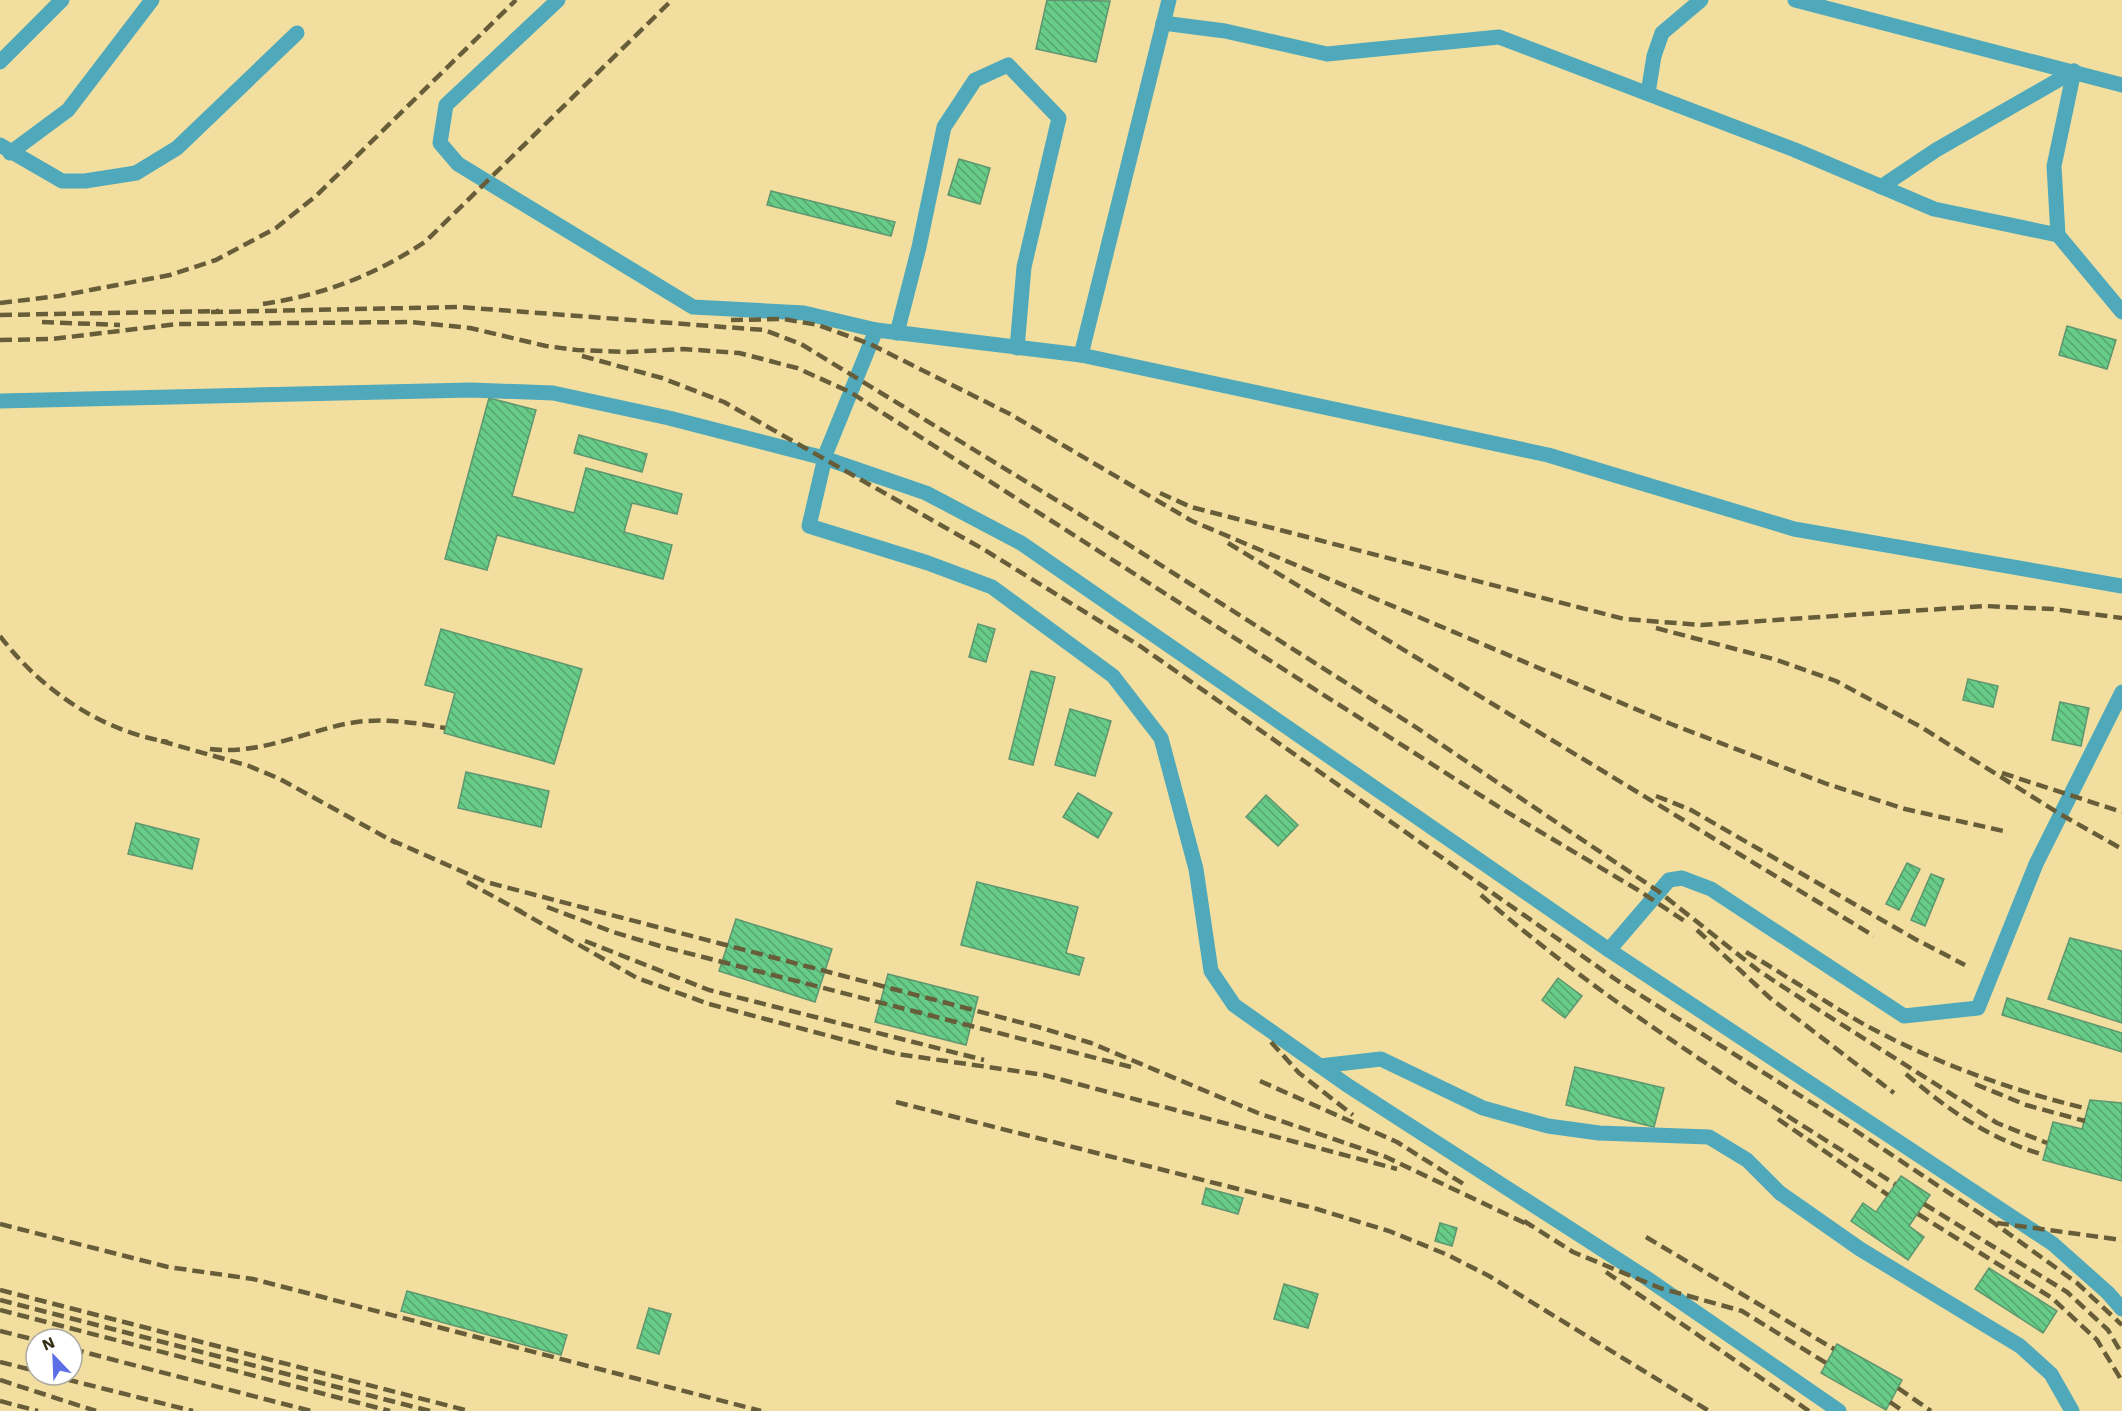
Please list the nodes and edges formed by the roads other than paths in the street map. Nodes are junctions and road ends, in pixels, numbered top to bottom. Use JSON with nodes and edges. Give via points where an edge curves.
{"nodes":[{"id":1,"x":62,"y":0,"type":"edge"},
{"id":2,"x":152,"y":0,"type":"edge"},
{"id":3,"x":558,"y":0,"type":"edge"},
{"id":4,"x":1168,"y":0,"type":"edge"},
{"id":5,"x":1701,"y":0,"type":"edge"},
{"id":6,"x":1795,"y":0,"type":"edge"},
{"id":7,"x":1163,"y":23,"type":"junction"},
{"id":8,"x":297,"y":33,"type":"dead end"},
{"id":9,"x":0,"y":62,"type":"edge"},
{"id":10,"x":2074,"y":71,"type":"junction"},
{"id":11,"x":2122,"y":85,"type":"edge"},
{"id":12,"x":1648,"y":93,"type":"junction"},
{"id":13,"x":5,"y":149,"type":"edge"},
{"id":14,"x":1881,"y":187,"type":"junction"},
{"id":15,"x":2058,"y":235,"type":"junction"},
{"id":16,"x":2122,"y":312,"type":"edge"},
{"id":17,"x":876,"y":330,"type":"junction"},
{"id":18,"x":897,"y":333,"type":"junction"},
{"id":19,"x":1017,"y":348,"type":"junction"},
{"id":20,"x":1082,"y":355,"type":"junction"},
{"id":21,"x":0,"y":401,"type":"edge"},
{"id":22,"x":825,"y":458,"type":"junction"},
{"id":23,"x":2122,"y":586,"type":"edge"},
{"id":24,"x":2122,"y":692,"type":"edge"},
{"id":25,"x":1609,"y":950,"type":"junction"},
{"id":26,"x":1320,"y":1066,"type":"junction"},
{"id":27,"x":2122,"y":1309,"type":"edge"},
{"id":28,"x":1839,"y":1411,"type":"edge"},
{"id":29,"x":2072,"y":1411,"type":"edge"}],
"edges":[{"from":1,"to":9,"type":"lane"},
{"from":2,"to":13,"type":"lane","via":[[68,110]]},
{"from":3,"to":17,"type":"lane","via":[[446,105],[440,143],[458,164],[693,307],[804,313]]},
{"from":4,"to":7,"type":"lane"},
{"from":5,"to":12,"type":"lane","via":[[1662,33]]},
{"from":6,"to":10,"type":"lane"},
{"from":7,"to":12,"type":"lane","via":[[1225,31],[1327,54],[1499,37]]},
{"from":7,"to":20,"type":"lane"},
{"from":8,"to":13,"type":"lane","via":[[177,148],[136,173],[62,181]]},
{"from":10,"to":11,"type":"lane"},
{"from":10,"to":14,"type":"lane","via":[[1936,150]]},
{"from":10,"to":15,"type":"lane","via":[[2054,166]]},
{"from":12,"to":14,"type":"lane"},
{"from":14,"to":15,"type":"lane","via":[[1934,210]]},
{"from":15,"to":16,"type":"lane"},
{"from":17,"to":18,"type":"lane"},
{"from":17,"to":22,"type":"lane"},
{"from":18,"to":19,"type":"lane"},
{"from":18,"to":19,"type":"lane","via":[[944,127],[975,80],[1008,65],[1059,118],[1024,267]]},
{"from":19,"to":20,"type":"lane"},
{"from":20,"to":23,"type":"lane","via":[[1548,455],[1794,529]]},
{"from":21,"to":22,"type":"lane","via":[[471,390],[553,393]]},
{"from":22,"to":25,"type":"lane","via":[[926,493],[1021,543]]},
{"from":22,"to":26,"type":"lane","via":[[809,526],[928,562],[992,587],[1113,676],[1161,738],[1196,869],[1211,971],[1234,1005]]},
{"from":24,"to":25,"type":"lane","via":[[2036,864],[1978,1008],[1904,1016],[1711,889],[1682,878],[1669,880]]},
{"from":25,"to":27,"type":"lane","via":[[2053,1244]]},
{"from":26,"to":28,"type":"lane","via":[[1645,1277]]},
{"from":26,"to":29,"type":"lane","via":[[1381,1059],[1483,1108],[1548,1126],[1599,1133],[1709,1137],[1747,1160],[1780,1193],[1860,1249],[2020,1346],[2052,1374]]}]}
